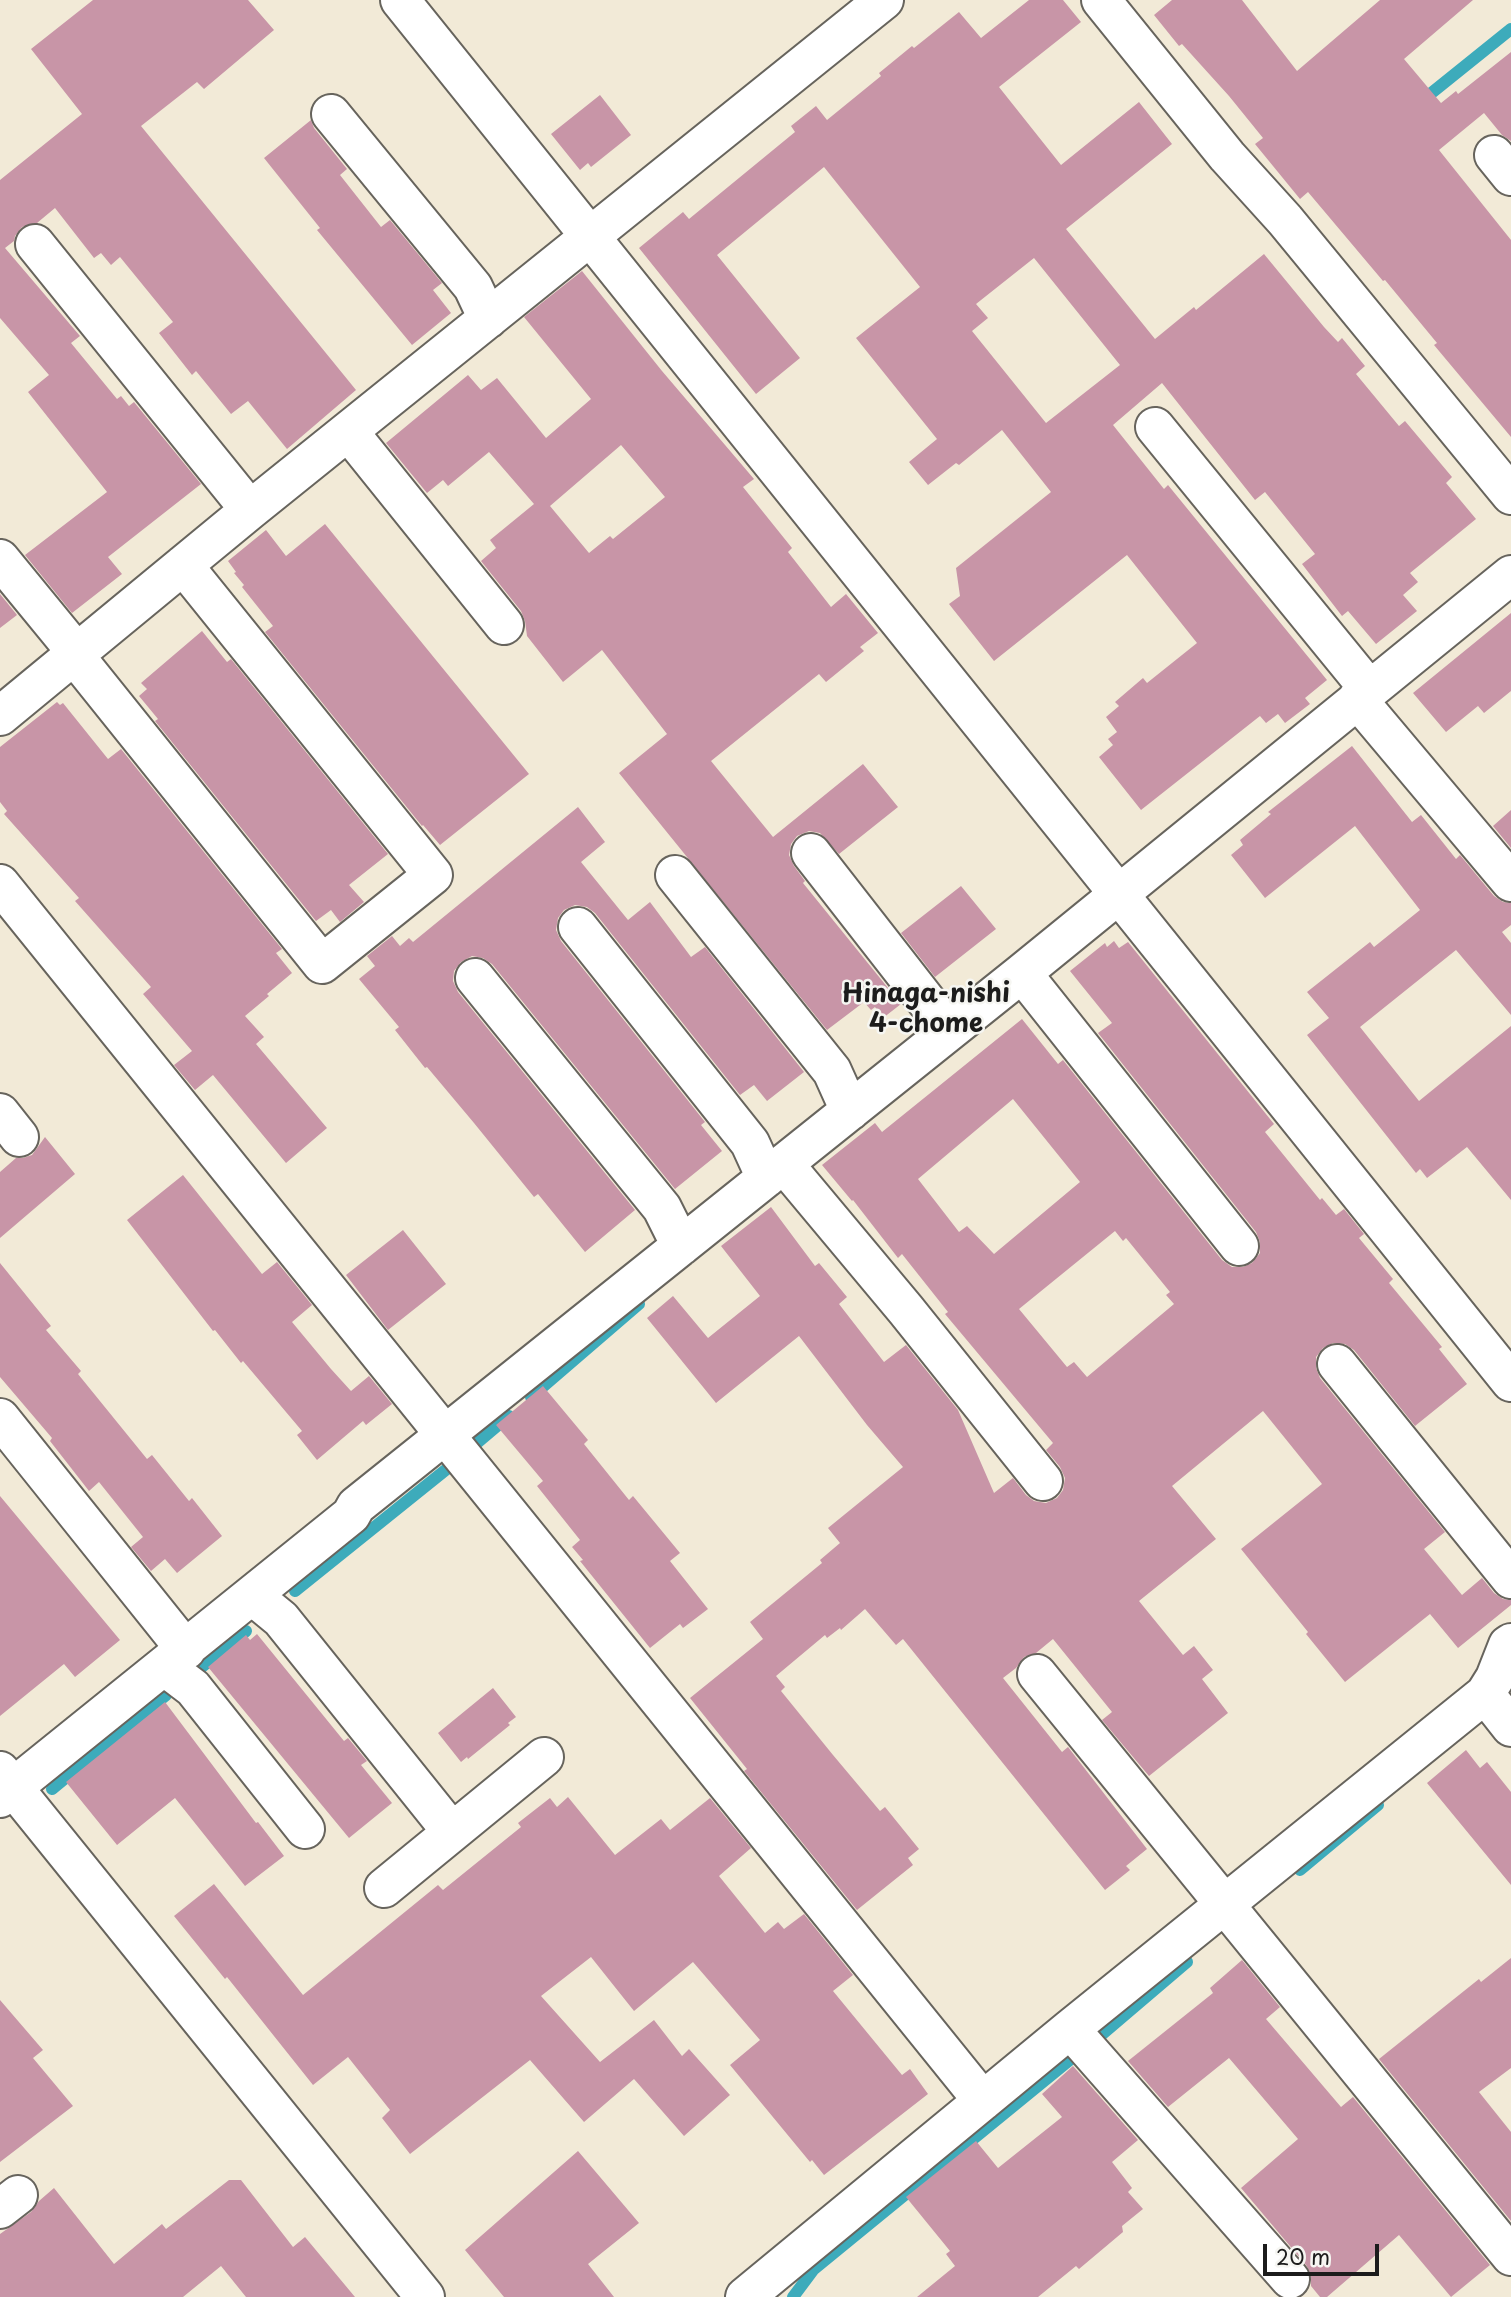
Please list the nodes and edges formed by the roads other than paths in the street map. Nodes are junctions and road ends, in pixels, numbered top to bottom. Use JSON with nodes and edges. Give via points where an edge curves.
{"nodes":[{"id":1,"x":401,"y":0,"type":"edge"},
{"id":2,"x":884,"y":0,"type":"edge"},
{"id":3,"x":1101,"y":0,"type":"edge"},
{"id":4,"x":331,"y":114,"type":"dead end"},
{"id":5,"x":591,"y":235,"type":"junction"},
{"id":6,"x":36,"y":244,"type":"dead end"},
{"id":7,"x":488,"y":319,"type":"junction"},
{"id":8,"x":1155,"y":427,"type":"dead end"},
{"id":9,"x":348,"y":431,"type":"junction"},
{"id":10,"x":1511,"y":495,"type":"edge"},
{"id":11,"x":250,"y":510,"type":"junction"},
{"id":12,"x":0,"y":559,"type":"edge"},
{"id":13,"x":183,"y":565,"type":"junction"},
{"id":14,"x":1511,"y":575,"type":"edge"},
{"id":15,"x":504,"y":625,"type":"dead end"},
{"id":16,"x":76,"y":654,"type":"junction"},
{"id":17,"x":1363,"y":694,"type":"junction"},
{"id":18,"x":0,"y":716,"type":"edge"},
{"id":19,"x":811,"y":853,"type":"dead end"},
{"id":20,"x":676,"y":875,"type":"dead end"},
{"id":21,"x":1511,"y":882,"type":"edge"},
{"id":22,"x":0,"y":884,"type":"edge"},
{"id":23,"x":1119,"y":893,"type":"junction"},
{"id":24,"x":578,"y":927,"type":"dead end"},
{"id":25,"x":1022,"y":973,"type":"junction"},
{"id":26,"x":475,"y":978,"type":"dead end"},
{"id":27,"x":949,"y":1030,"type":"junction"},
{"id":28,"x":850,"y":1111,"type":"junction"},
{"id":29,"x":775,"y":1171,"type":"junction"},
{"id":30,"x":681,"y":1246,"type":"junction"},
{"id":31,"x":1239,"y":1246,"type":"dead end"},
{"id":32,"x":1337,"y":1363,"type":"dead end"},
{"id":33,"x":1511,"y":1382,"type":"edge"},
{"id":34,"x":0,"y":1418,"type":"edge"},
{"id":35,"x":445,"y":1436,"type":"junction"},
{"id":36,"x":1043,"y":1481,"type":"dead end"},
{"id":37,"x":1511,"y":1579,"type":"edge"},
{"id":38,"x":253,"y":1596,"type":"junction"},
{"id":39,"x":1511,"y":1643,"type":"edge"},
{"id":40,"x":175,"y":1658,"type":"junction"},
{"id":41,"x":1037,"y":1674,"type":"dead end"},
{"id":42,"x":1485,"y":1694,"type":"junction"},
{"id":43,"x":1511,"y":1727,"type":"edge"},
{"id":44,"x":544,"y":1757,"type":"dead end"},
{"id":45,"x":4,"y":1786,"type":"edge"},
{"id":46,"x":305,"y":1829,"type":"dead end"},
{"id":47,"x":452,"y":1832,"type":"junction"},
{"id":48,"x":384,"y":1888,"type":"dead end"},
{"id":49,"x":1225,"y":1903,"type":"junction"},
{"id":50,"x":1070,"y":2029,"type":"junction"},
{"id":51,"x":984,"y":2101,"type":"junction"},
{"id":52,"x":1511,"y":2256,"type":"edge"},
{"id":53,"x":1290,"y":2279,"type":"dead end"},
{"id":54,"x":425,"y":2297,"type":"edge"},
{"id":55,"x":745,"y":2297,"type":"edge"}],
"edges":[{"from":1,"to":5,"type":"street"},
{"from":2,"to":5,"type":"street"},
{"from":3,"to":10,"type":"street"},
{"from":4,"to":7,"type":"street","via":[[473,287]]},
{"from":5,"to":7,"type":"street"},
{"from":5,"to":23,"type":"street"},
{"from":6,"to":11,"type":"street"},
{"from":7,"to":9,"type":"street"},
{"from":8,"to":17,"type":"street"},
{"from":9,"to":11,"type":"street"},
{"from":9,"to":15,"type":"street"},
{"from":11,"to":13,"type":"street"},
{"from":12,"to":16,"type":"street"},
{"from":13,"to":16,"type":"street"},
{"from":13,"to":16,"type":"street","via":[[433,875],[322,964]]},
{"from":14,"to":17,"type":"street"},
{"from":16,"to":18,"type":"street"},
{"from":17,"to":21,"type":"street"},
{"from":17,"to":23,"type":"street"},
{"from":19,"to":27,"type":"street"},
{"from":20,"to":28,"type":"street","via":[[832,1071]]},
{"from":22,"to":35,"type":"street"},
{"from":23,"to":25,"type":"street"},
{"from":23,"to":33,"type":"street"},
{"from":24,"to":29,"type":"street"},
{"from":25,"to":27,"type":"street"},
{"from":25,"to":31,"type":"street"},
{"from":26,"to":30,"type":"street","via":[[662,1208]]},
{"from":27,"to":28,"type":"street"},
{"from":28,"to":29,"type":"street"},
{"from":29,"to":30,"type":"street"},
{"from":29,"to":36,"type":"street","via":[[906,1310]]},
{"from":30,"to":35,"type":"street"},
{"from":32,"to":37,"type":"street"},
{"from":34,"to":40,"type":"street"},
{"from":35,"to":38,"type":"street"},
{"from":35,"to":51,"type":"street"},
{"from":38,"to":40,"type":"street"},
{"from":38,"to":47,"type":"street","via":[[281,1619]]},
{"from":39,"to":42,"type":"street"},
{"from":40,"to":45,"type":"street"},
{"from":40,"to":46,"type":"street","via":[[192,1689]]},
{"from":41,"to":49,"type":"street"},
{"from":42,"to":43,"type":"street"},
{"from":42,"to":49,"type":"street"},
{"from":44,"to":47,"type":"street"},
{"from":45,"to":54,"type":"street"},
{"from":47,"to":48,"type":"street"},
{"from":49,"to":50,"type":"street"},
{"from":49,"to":52,"type":"street"},
{"from":50,"to":51,"type":"street"},
{"from":50,"to":53,"type":"street"},
{"from":51,"to":55,"type":"street"}]}
